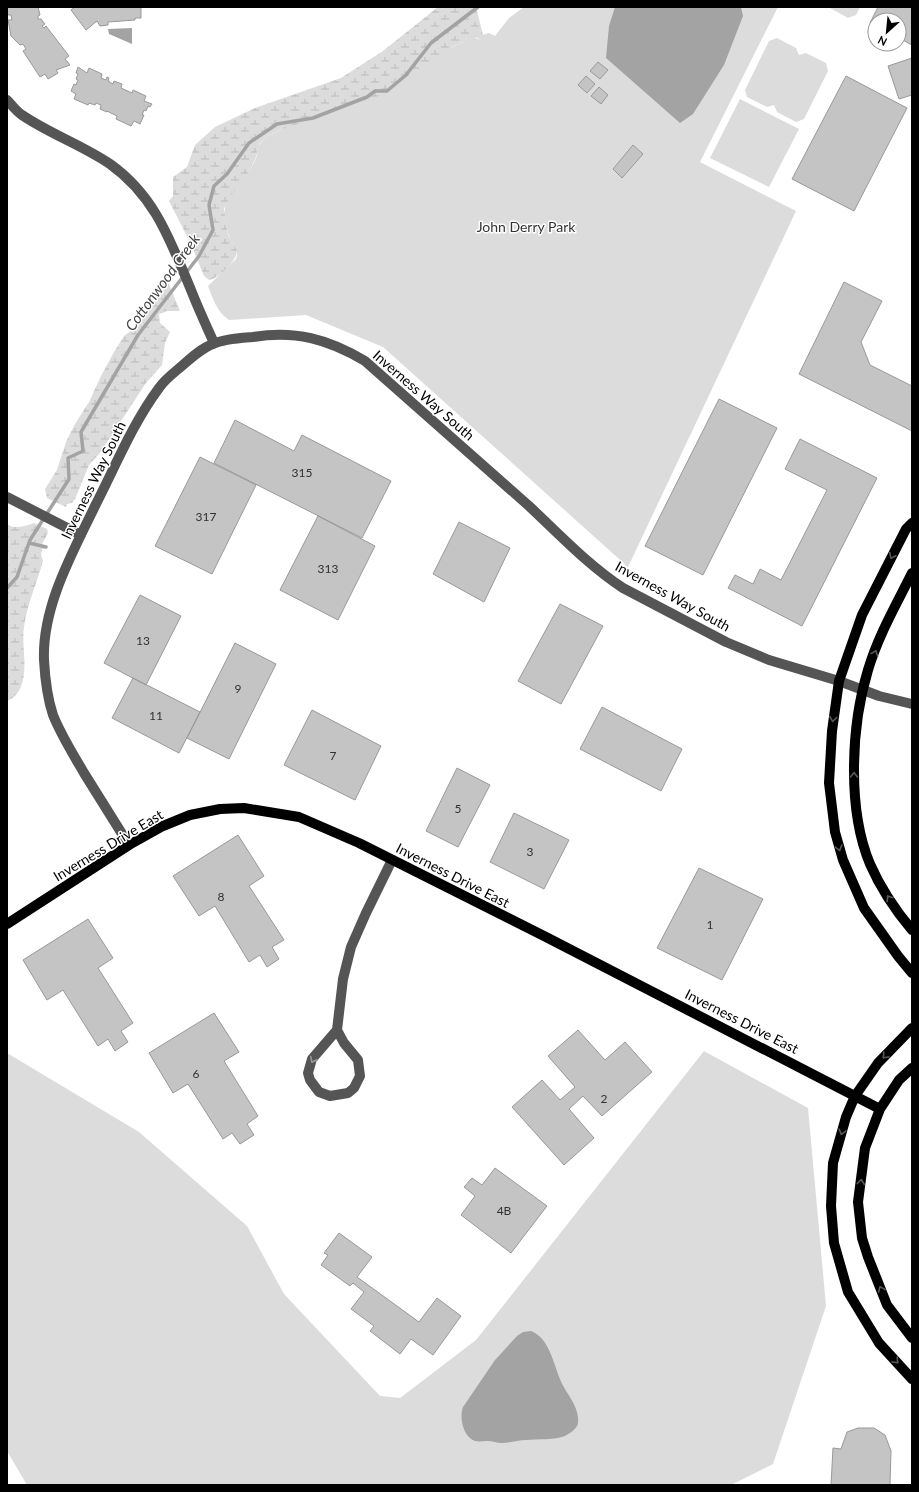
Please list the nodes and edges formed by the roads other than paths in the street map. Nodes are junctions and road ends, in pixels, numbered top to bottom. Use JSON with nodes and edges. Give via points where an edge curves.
{"nodes":[{"id":1,"x":7,"y":100,"type":"edge"},
{"id":2,"x":214,"y":343,"type":"junction"},
{"id":3,"x":7,"y":497,"type":"edge"},
{"id":4,"x":912,"y":523,"type":"edge"},
{"id":5,"x":81,"y":535,"type":"junction"},
{"id":6,"x":912,"y":574,"type":"edge"},
{"id":7,"x":839,"y":681,"type":"junction"},
{"id":8,"x":863,"y":690,"type":"junction"},
{"id":9,"x":912,"y":704,"type":"edge"},
{"id":10,"x":129,"y":845,"type":"junction"},
{"id":11,"x":392,"y":860,"type":"junction"},
{"id":12,"x":7,"y":924,"type":"edge"},
{"id":13,"x":912,"y":930,"type":"edge"},
{"id":14,"x":912,"y":973,"type":"edge"},
{"id":15,"x":912,"y":1028,"type":"edge"},
{"id":16,"x":337,"y":1030,"type":"junction"},
{"id":17,"x":912,"y":1068,"type":"edge"},
{"id":18,"x":856,"y":1096,"type":"junction"},
{"id":19,"x":880,"y":1109,"type":"junction"},
{"id":20,"x":912,"y":1338,"type":"edge"},
{"id":21,"x":912,"y":1379,"type":"edge"}],
"edges":[{"from":1,"to":2,"type":"street","via":[[21,114],[102,158],[130,180],[154,210],[180,262]]},
{"from":2,"to":5,"type":"street","name":"Inverness Way South","via":[[196,354],[160,386],[136,423]]},
{"from":2,"to":7,"type":"street","name":"Inverness Way South","via":[[270,334],[288,334],[327,343],[356,356],[365,361],[613,582],[752,653]]},
{"from":3,"to":5,"type":"street"},
{"from":4,"to":7,"type":"main road","one_way":true,"via":[[906,529],[862,615]]},
{"from":5,"to":10,"type":"street","name":"Inverness Way South","via":[[60,580],[51,609],[44,651],[46,685],[53,714],[66,744]]},
{"from":8,"to":6,"type":"main road","one_way":true,"via":[[885,626]]},
{"from":7,"to":8,"type":"street","name":"Inverness Way South"},
{"from":7,"to":14,"type":"main road","one_way":true,"via":[[832,730],[829,783],[835,832],[843,860],[864,908]]},
{"from":8,"to":9,"type":"street","name":"Inverness Way South"},
{"from":13,"to":8,"type":"main road","one_way":true,"via":[[878,880],[858,823],[854,778],[856,734]]},
{"from":10,"to":11,"type":"main road","name":"Inverness Drive East","via":[[163,826],[190,815],[244,808],[299,817]]},
{"from":10,"to":12,"type":"main road","name":"Inverness Drive East"},
{"from":11,"to":16,"type":"street","via":[[351,947],[343,979]]},
{"from":11,"to":18,"type":"main road","name":"Inverness Drive East"},
{"from":15,"to":18,"type":"main road","one_way":true,"via":[[878,1063]]},
{"from":16,"to":16,"type":"street","one_way":true,"via":[[312,1059],[308,1073],[310,1080],[320,1092],[330,1096],[348,1092],[354,1088],[360,1076],[358,1060]]},
{"from":17,"to":19,"type":"main road","via":[[899,1080]]},
{"from":18,"to":19,"type":"main road","name":"Inverness Drive East"},
{"from":18,"to":21,"type":"main road","one_way":true,"via":[[846,1117],[833,1164],[831,1206],[834,1243],[848,1292],[879,1343]]},
{"from":20,"to":19,"type":"main road","one_way":true,"via":[[887,1305],[862,1238],[858,1202],[865,1148]]}]}
